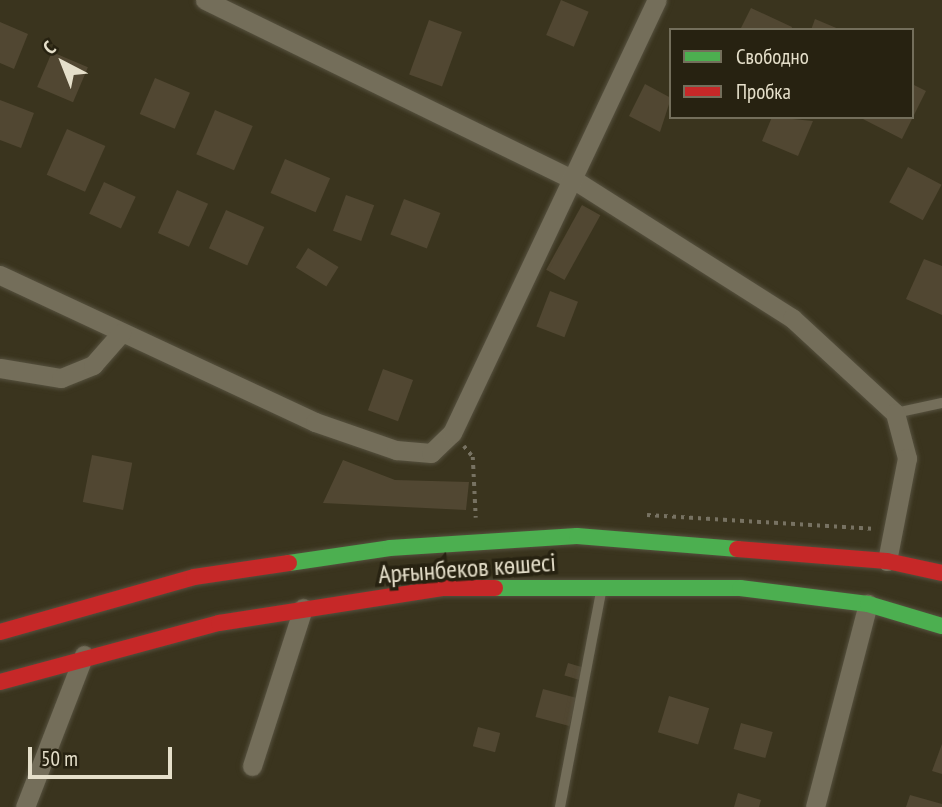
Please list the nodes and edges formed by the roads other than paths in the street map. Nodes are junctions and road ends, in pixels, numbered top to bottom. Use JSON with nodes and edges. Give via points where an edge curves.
{"nodes":[{"id":1,"x":205,"y":0,"type":"edge"},
{"id":2,"x":657,"y":0,"type":"edge"},
{"id":3,"x":576,"y":181,"type":"junction"},
{"id":4,"x":0,"y":275,"type":"edge"},
{"id":5,"x":121,"y":333,"type":"junction"},
{"id":6,"x":0,"y":368,"type":"edge"},
{"id":7,"x":942,"y":403,"type":"edge"},
{"id":8,"x":895,"y":413,"type":"junction"},
{"id":9,"x":887,"y":561,"type":"junction"},
{"id":10,"x":942,"y":573,"type":"edge"},
{"id":11,"x":602,"y":586,"type":"junction"},
{"id":12,"x":867,"y":604,"type":"junction"},
{"id":13,"x":303,"y":608,"type":"junction"},
{"id":14,"x":942,"y":626,"type":"edge"},
{"id":15,"x":0,"y":632,"type":"edge"},
{"id":16,"x":84,"y":655,"type":"junction"},
{"id":17,"x":0,"y":682,"type":"edge"},
{"id":18,"x":252,"y":766,"type":"dead end"},
{"id":19,"x":33,"y":803,"type":"edge"},
{"id":20,"x":561,"y":807,"type":"edge"},
{"id":21,"x":815,"y":807,"type":"edge"}],
"edges":[{"from":1,"to":3,"type":"street"},
{"from":2,"to":3,"type":"street"},
{"from":3,"to":5,"type":"street","via":[[452,433],[431,453],[396,450],[315,422]]},
{"from":3,"to":8,"type":"street","via":[[792,318]]},
{"from":4,"to":5,"type":"street"},
{"from":5,"to":6,"type":"street","via":[[93,365],[61,378]]},
{"from":7,"to":8,"type":"lane"},
{"from":8,"to":9,"type":"street","via":[[907,458]]},
{"from":9,"to":10,"type":"main road","name":"Арғынбеков көшесі"},
{"from":9,"to":15,"type":"main road","name":"Арғынбеков көшесі","via":[[577,536],[390,548],[194,577]]},
{"from":11,"to":12,"type":"main road","name":"Арғынбеков көшесі","via":[[740,588]]},
{"from":11,"to":13,"type":"main road","name":"Арғынбеков көшесі","via":[[442,588]]},
{"from":11,"to":20,"type":"lane"},
{"from":12,"to":14,"type":"main road","name":"Арғынбеков көшесі"},
{"from":12,"to":21,"type":"street"},
{"from":13,"to":16,"type":"main road","name":"Арғынбеков көшесі"},
{"from":13,"to":18,"type":"street"},
{"from":16,"to":17,"type":"main road","name":"Арғынбеков көшесі"},
{"from":16,"to":19,"type":"street"}]}
